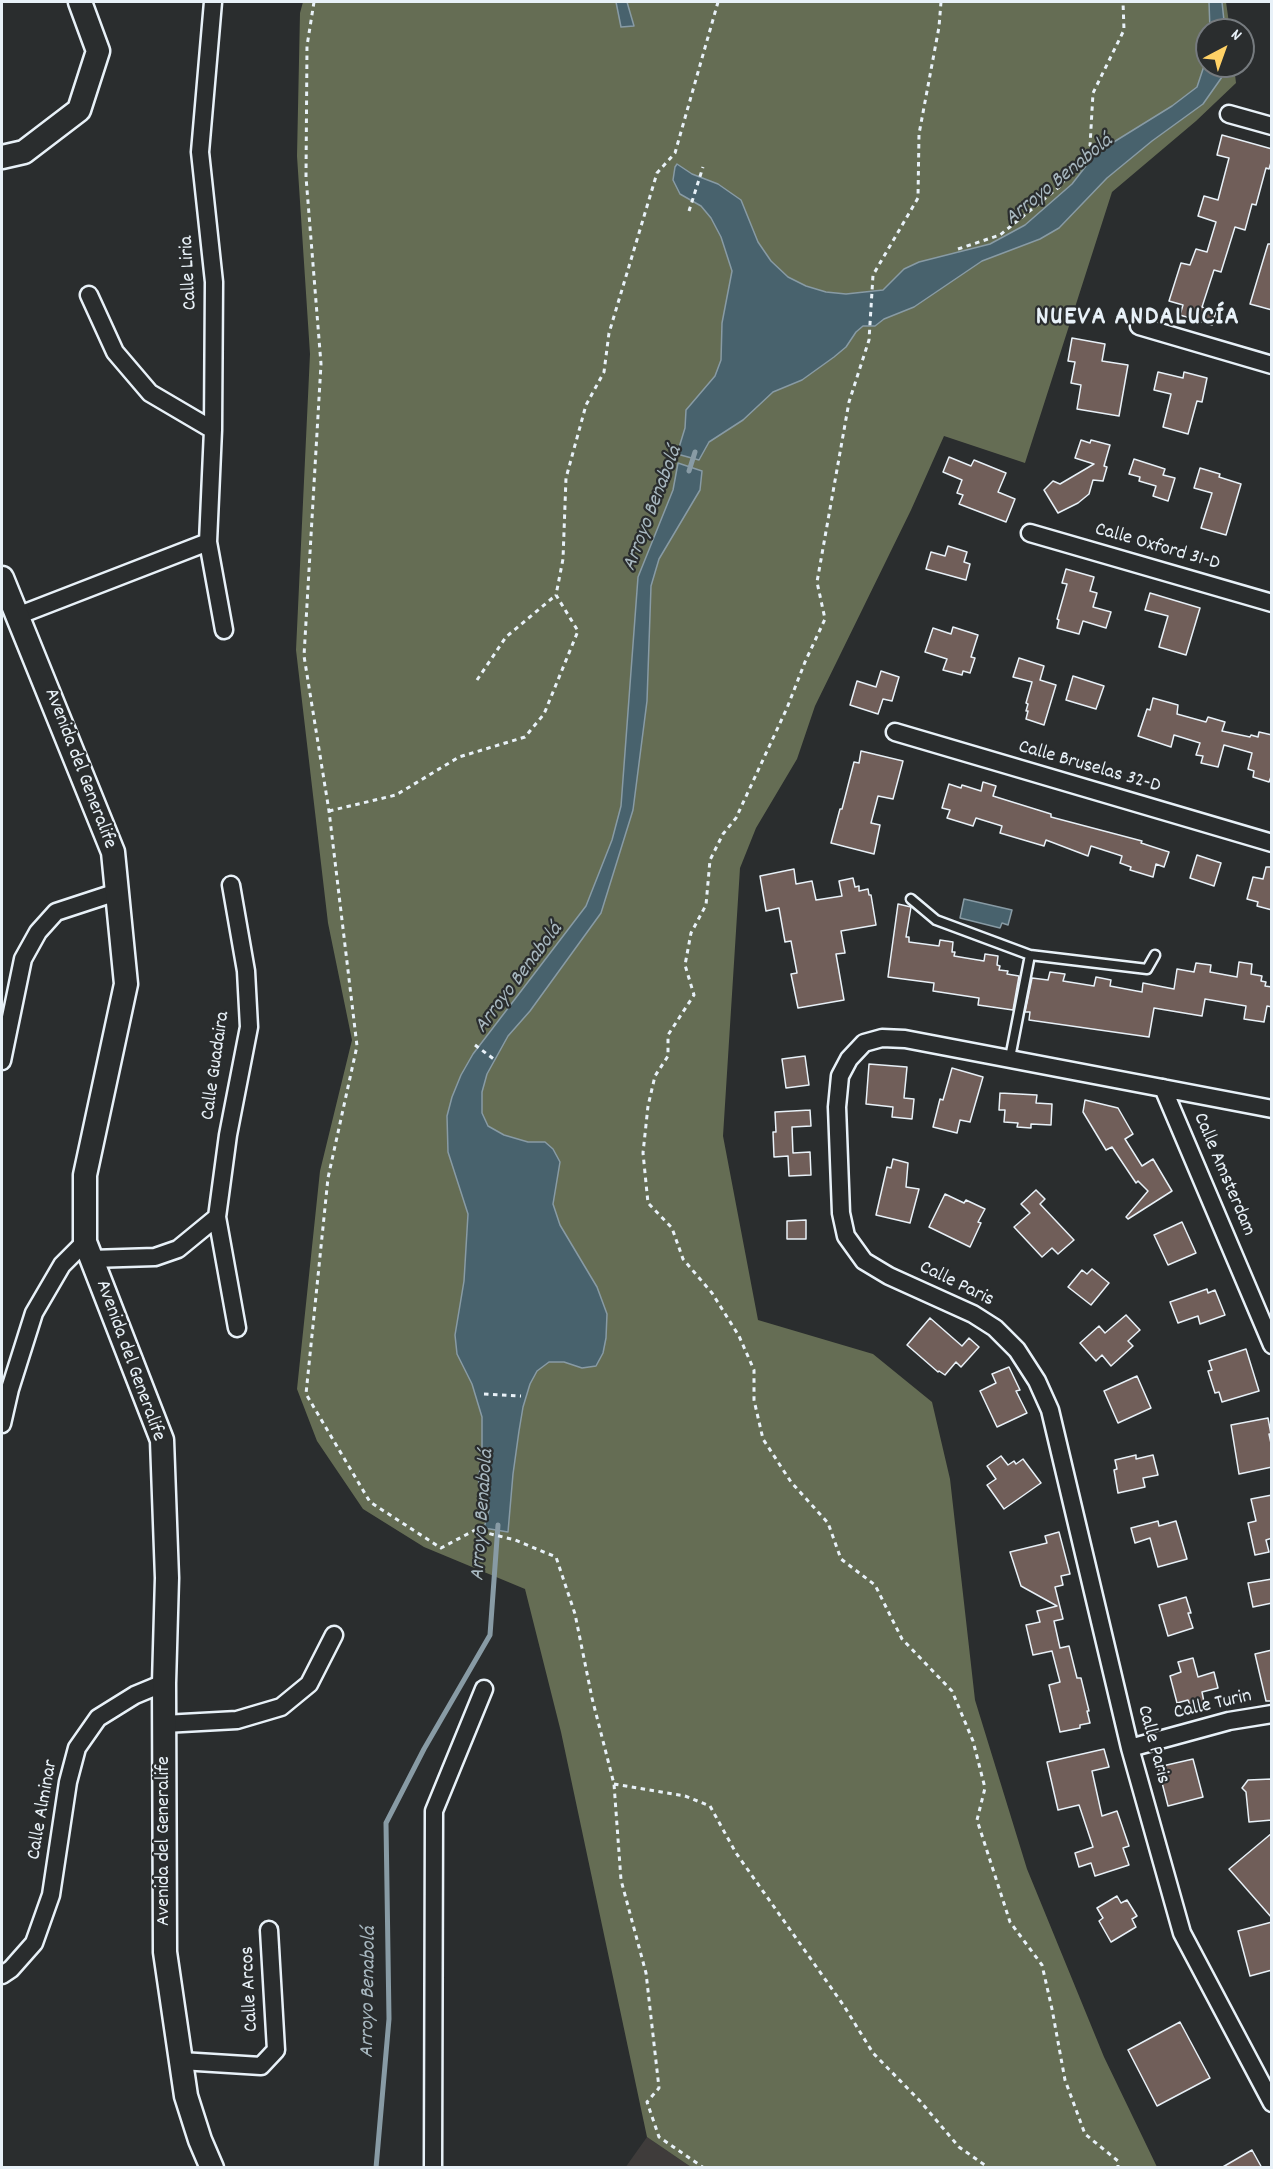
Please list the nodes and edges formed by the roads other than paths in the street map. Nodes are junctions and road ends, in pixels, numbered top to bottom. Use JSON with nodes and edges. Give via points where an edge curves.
{"nodes":[{"id":1,"x":80,"y":2,"type":"edge"},
{"id":2,"x":213,"y":2,"type":"edge"},
{"id":3,"x":1229,"y":114,"type":"dead end"},
{"id":4,"x":1272,"y":126,"type":"edge"},
{"id":5,"x":2,"y":157,"type":"edge"},
{"id":6,"x":88,"y":295,"type":"dead end"},
{"id":7,"x":1138,"y":326,"type":"dead end"},
{"id":8,"x":1272,"y":365,"type":"edge"},
{"id":9,"x":213,"y":430,"type":"junction"},
{"id":10,"x":1030,"y":533,"type":"dead end"},
{"id":11,"x":208,"y":542,"type":"junction"},
{"id":12,"x":2,"y":578,"type":"edge"},
{"id":13,"x":1272,"y":603,"type":"edge"},
{"id":14,"x":17,"y":616,"type":"junction"},
{"id":15,"x":224,"y":630,"type":"dead end"},
{"id":16,"x":895,"y":732,"type":"dead end"},
{"id":17,"x":1272,"y":843,"type":"edge"},
{"id":18,"x":231,"y":885,"type":"dead end"},
{"id":19,"x":117,"y":892,"type":"junction"},
{"id":20,"x":910,"y":899,"type":"dead end"},
{"id":21,"x":1030,"y":955,"type":"junction"},
{"id":22,"x":1155,"y":955,"type":"dead end"},
{"id":23,"x":1010,"y":1059,"type":"junction"},
{"id":24,"x":2,"y":1061,"type":"edge"},
{"id":25,"x":1163,"y":1088,"type":"junction"},
{"id":26,"x":1272,"y":1109,"type":"edge"},
{"id":27,"x":217,"y":1217,"type":"junction"},
{"id":28,"x":88,"y":1250,"type":"junction"},
{"id":29,"x":237,"y":1328,"type":"dead end"},
{"id":30,"x":1272,"y":1345,"type":"edge"},
{"id":31,"x":2,"y":1424,"type":"edge"},
{"id":32,"x":334,"y":1635,"type":"dead end"},
{"id":33,"x":164,"y":1683,"type":"junction"},
{"id":34,"x":484,"y":1689,"type":"dead end"},
{"id":35,"x":1272,"y":1714,"type":"edge"},
{"id":36,"x":164,"y":1724,"type":"junction"},
{"id":37,"x":1130,"y":1748,"type":"junction"},
{"id":38,"x":269,"y":1930,"type":"dead end"},
{"id":39,"x":2,"y":1975,"type":"edge"},
{"id":40,"x":181,"y":2061,"type":"junction"},
{"id":41,"x":1272,"y":2103,"type":"edge"},
{"id":42,"x":212,"y":2168,"type":"edge"},
{"id":43,"x":433,"y":2168,"type":"edge"}],
"edges":[{"from":1,"to":5,"type":"street","via":[[99,51],[79,110],[24,152]]},
{"from":2,"to":9,"type":"street","name":"Calle Liria","via":[[200,152],[214,282]]},
{"from":3,"to":4,"type":"street"},
{"from":6,"to":9,"type":"street","via":[[116,352],[150,393]]},
{"from":7,"to":8,"type":"street"},
{"from":9,"to":11,"type":"street","name":"Calle Liria"},
{"from":10,"to":13,"type":"street","name":"Calle Oxford 31-D"},
{"from":11,"to":14,"type":"street"},
{"from":11,"to":15,"type":"street","name":"Calle Liria"},
{"from":12,"to":14,"type":"street","name":"Avenida del Generalife"},
{"from":14,"to":19,"type":"street","name":"Avenida del Generalife","via":[[113,852]]},
{"from":16,"to":17,"type":"street","name":"Calle Bruselas 32-D"},
{"from":18,"to":27,"type":"street","name":"Calle Guadaira","via":[[246,971],[249,1027]]},
{"from":19,"to":24,"type":"street","via":[[56,912],[38,932],[23,959]]},
{"from":19,"to":28,"type":"street","name":"Avenida del Generalife","via":[[126,984],[85,1175]]},
{"from":20,"to":21,"type":"lane","via":[[936,921]]},
{"from":21,"to":22,"type":"lane","via":[[1147,969]]},
{"from":21,"to":23,"type":"lane"},
{"from":23,"to":25,"type":"street","name":"Calle Paris"},
{"from":23,"to":37,"type":"street","name":"Calle Paris","via":[[882,1038],[864,1043],[849,1059],[840,1076],[837,1107],[846,1236],[864,1261],[995,1328],[1017,1350],[1037,1380],[1050,1410]]},
{"from":25,"to":26,"type":"street","name":"Calle Paris"},
{"from":25,"to":30,"type":"street","name":"Calle Amsterdam"},
{"from":27,"to":28,"type":"street","via":[[178,1249],[155,1257]]},
{"from":27,"to":29,"type":"street","name":"Calle Guadaira"},
{"from":28,"to":31,"type":"street","via":[[62,1265],[34,1313]]},
{"from":28,"to":33,"type":"street","name":"Avenida del Generalife","via":[[162,1440],[167,1578]]},
{"from":32,"to":36,"type":"street","via":[[309,1684],[281,1707],[237,1720]]},
{"from":33,"to":36,"type":"street","name":"Avenida del Generalife"},
{"from":33,"to":39,"type":"street","name":"Calle Alminar","via":[[98,1718],[77,1748],[51,1895],[34,1943]]},
{"from":34,"to":43,"type":"street","via":[[434,1811]]},
{"from":35,"to":37,"type":"street","name":"Calle Turin","via":[[1229,1721]]},
{"from":36,"to":40,"type":"street","name":"Avenida del Generalife","via":[[165,1952]]},
{"from":37,"to":41,"type":"street","name":"Calle Paris","via":[[1182,1933]]},
{"from":38,"to":40,"type":"street","name":"Calle Arcos","via":[[276,2050],[261,2066]]},
{"from":40,"to":42,"type":"street","name":"Avenida del Generalife","via":[[186,2096]]}]}
